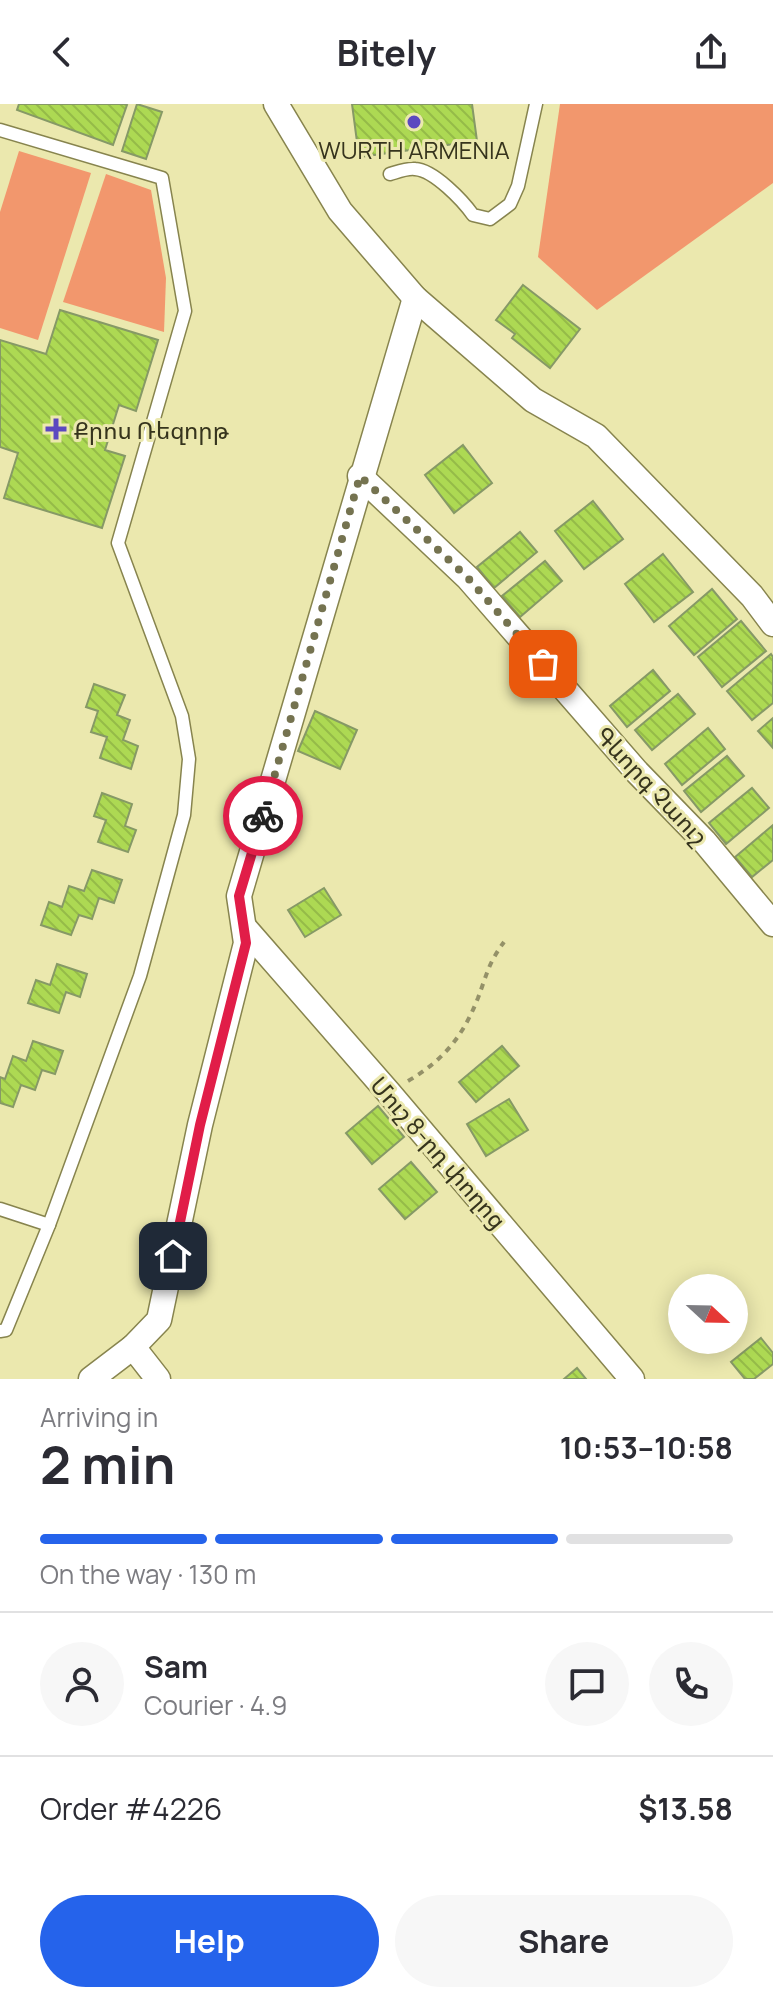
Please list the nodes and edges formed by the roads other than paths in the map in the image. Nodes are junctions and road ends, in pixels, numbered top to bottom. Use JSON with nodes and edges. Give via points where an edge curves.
{"nodes":[{"id":1,"x":276,"y":104,"type":"edge"},
{"id":2,"x":536,"y":104,"type":"edge"},
{"id":3,"x":1,"y":133,"type":"edge"},
{"id":4,"x":390,"y":174,"type":"dead end"},
{"id":5,"x":415,"y":298,"type":"junction"},
{"id":6,"x":360,"y":476,"type":"junction"},
{"id":7,"x":773,"y":624,"type":"edge"},
{"id":8,"x":773,"y":924,"type":"edge"},
{"id":9,"x":244,"y":927,"type":"junction"},
{"id":10,"x":0,"y":1209,"type":"edge"},
{"id":11,"x":49,"y":1225,"type":"junction"},
{"id":12,"x":0,"y":1331,"type":"edge"},
{"id":13,"x":133,"y":1347,"type":"junction"},
{"id":14,"x":91,"y":1379,"type":"edge"},
{"id":15,"x":158,"y":1379,"type":"edge"},
{"id":16,"x":632,"y":1379,"type":"edge"}],
"edges":[{"from":1,"to":5,"type":"street","via":[[340,211]]},
{"from":2,"to":4,"type":"lane","via":[[518,186],[510,204],[490,219],[473,215],[439,180],[417,168]]},
{"from":3,"to":11,"type":"lane","via":[[162,178],[185,311],[118,543],[182,716],[189,759],[184,815],[140,976]]},
{"from":5,"to":6,"type":"street"},
{"from":5,"to":7,"type":"street","via":[[533,400],[596,436]]},
{"from":6,"to":8,"type":"street","name":"Գևորգ Չաուշ","via":[[468,578]]},
{"from":6,"to":9,"type":"street","via":[[239,896]]},
{"from":9,"to":13,"type":"street","via":[[246,943],[159,1320]]},
{"from":9,"to":16,"type":"street","name":"Մուշ 8-րդ փողոց"},
{"from":10,"to":11,"type":"lane"},
{"from":11,"to":12,"type":"lane","via":[[6,1330]]},
{"from":13,"to":14,"type":"street"},
{"from":13,"to":15,"type":"street"}]}
